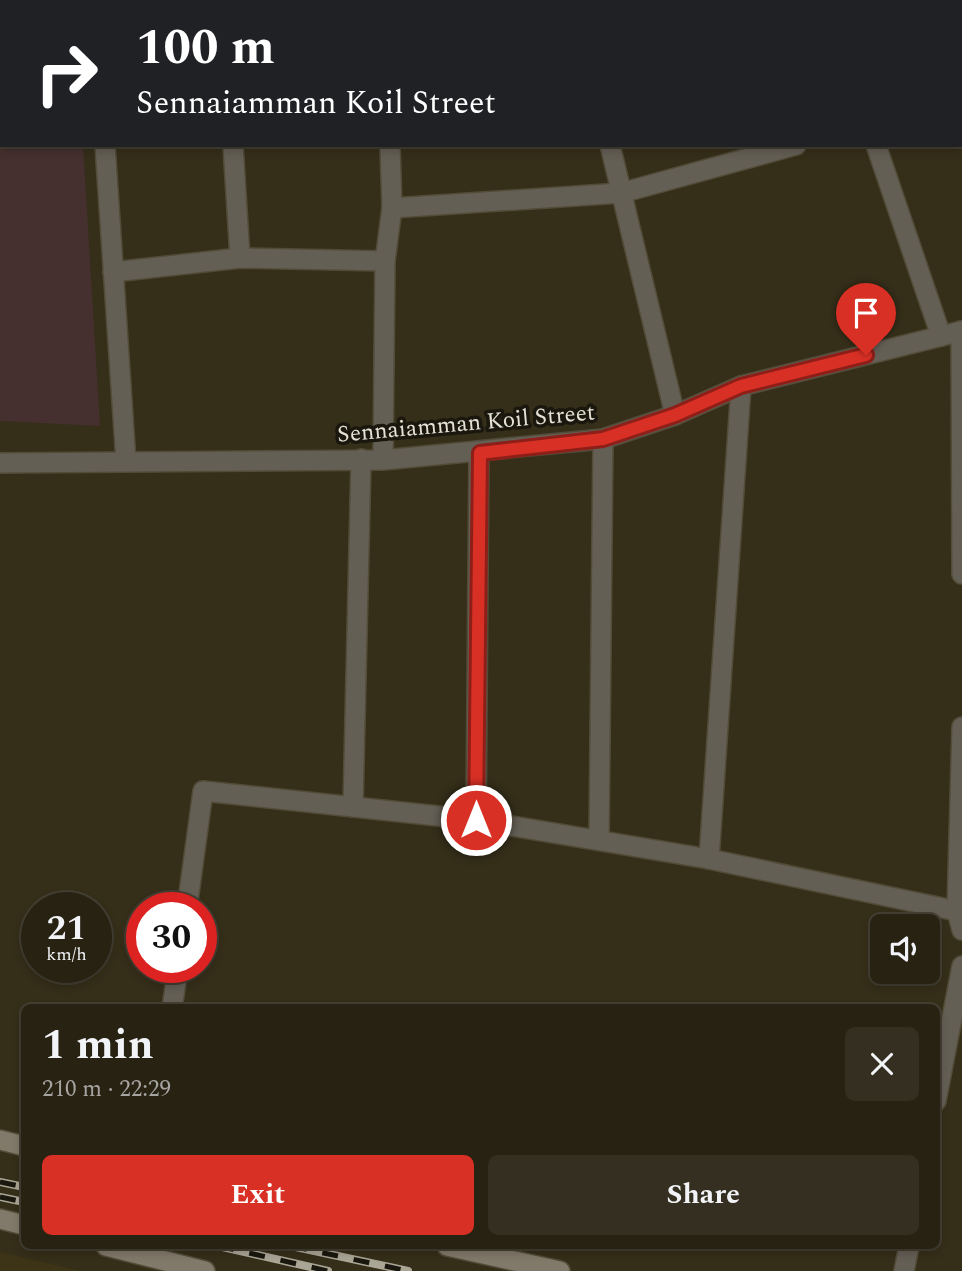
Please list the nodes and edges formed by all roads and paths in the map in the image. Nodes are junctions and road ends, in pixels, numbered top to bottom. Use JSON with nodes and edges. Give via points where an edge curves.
{"nodes":[{"id":1,"x":105,"y":147,"type":"edge"},
{"id":2,"x":233,"y":147,"type":"edge"},
{"id":3,"x":390,"y":147,"type":"edge"},
{"id":4,"x":610,"y":147,"type":"edge"},
{"id":5,"x":789,"y":147,"type":"edge"},
{"id":6,"x":877,"y":147,"type":"edge"},
{"id":7,"x":621,"y":194,"type":"junction"},
{"id":8,"x":391,"y":208,"type":"junction"},
{"id":9,"x":240,"y":258,"type":"junction"},
{"id":10,"x":385,"y":261,"type":"junction"},
{"id":11,"x":113,"y":272,"type":"junction"},
{"id":12,"x":961,"y":331,"type":"edge"},
{"id":13,"x":941,"y":336,"type":"junction"},
{"id":14,"x":741,"y":386,"type":"junction"},
{"id":15,"x":675,"y":415,"type":"junction"},
{"id":16,"x":603,"y":439,"type":"junction"},
{"id":17,"x":480,"y":453,"type":"junction"},
{"id":18,"x":361,"y":459,"type":"junction"},
{"id":19,"x":383,"y":460,"type":"junction"},
{"id":20,"x":126,"y":462,"type":"junction"},
{"id":21,"x":0,"y":463,"type":"edge"},
{"id":22,"x":962,"y":574,"type":"edge"},
{"id":23,"x":962,"y":727,"type":"edge"},
{"id":24,"x":353,"y":807,"type":"junction"},
{"id":25,"x":476,"y":820,"type":"junction"},
{"id":26,"x":599,"y":840,"type":"junction"},
{"id":27,"x":709,"y":859,"type":"junction"},
{"id":28,"x":189,"y":892,"type":"edge"},
{"id":29,"x":959,"y":921,"type":"edge"},
{"id":30,"x":962,"y":967,"type":"edge"},
{"id":31,"x":176,"y":983,"type":"edge"},
{"id":32,"x":173,"y":1004,"type":"edge"},
{"id":33,"x":940,"y":1080,"type":"edge"},
{"id":34,"x":0,"y":1140,"type":"edge"},
{"id":35,"x":21,"y":1145,"type":"edge"},
{"id":36,"x":0,"y":1219,"type":"edge"},
{"id":37,"x":21,"y":1224,"type":"edge"},
{"id":38,"x":118,"y":1249,"type":"edge"},
{"id":39,"x":461,"y":1249,"type":"edge"},
{"id":40,"x":908,"y":1249,"type":"edge"},
{"id":41,"x":205,"y":1271,"type":"edge"},
{"id":42,"x":560,"y":1271,"type":"edge"},
{"id":43,"x":904,"y":1271,"type":"edge"}],
"edges":[{"from":1,"to":11,"type":"street"},
{"from":2,"to":9,"type":"street"},
{"from":3,"to":8,"type":"street"},
{"from":4,"to":7,"type":"street"},
{"from":5,"to":7,"type":"street"},
{"from":6,"to":13,"type":"street"},
{"from":7,"to":8,"type":"street"},
{"from":7,"to":15,"type":"street"},
{"from":8,"to":10,"type":"street"},
{"from":9,"to":10,"type":"street"},
{"from":9,"to":11,"type":"street"},
{"from":10,"to":19,"type":"street"},
{"from":11,"to":20,"type":"street"},
{"from":12,"to":13,"type":"street","name":"Sennaiamman Koil Street"},
{"from":12,"to":22,"type":"street"},
{"from":13,"to":14,"type":"street","name":"Sennaiamman Koil Street"},
{"from":14,"to":15,"type":"street","name":"Sennaiamman Koil Street"},
{"from":14,"to":27,"type":"street"},
{"from":15,"to":16,"type":"street","name":"Sennaiamman Koil Street"},
{"from":16,"to":17,"type":"street","name":"Sennaiamman Koil Street"},
{"from":16,"to":26,"type":"street"},
{"from":17,"to":19,"type":"street","name":"Sennaiamman Koil Street"},
{"from":17,"to":25,"type":"street"},
{"from":18,"to":19,"type":"street","name":"Sennaiamman Koil Street"},
{"from":18,"to":20,"type":"street","name":"Sennaiamman Koil Street"},
{"from":18,"to":24,"type":"street"},
{"from":20,"to":21,"type":"street","name":"Sennaiamman Koil Street"},
{"from":23,"to":29,"type":"street"},
{"from":24,"to":25,"type":"street"},
{"from":24,"to":28,"type":"street","via":[[204,791]]},
{"from":25,"to":26,"type":"street"},
{"from":26,"to":27,"type":"street"},
{"from":27,"to":29,"type":"street"},
{"from":30,"to":33,"type":"street"},
{"from":31,"to":32,"type":"street"},
{"from":34,"to":35,"type":"main road"},
{"from":36,"to":37,"type":"main road"},
{"from":38,"to":41,"type":"main road"},
{"from":39,"to":42,"type":"main road"},
{"from":40,"to":43,"type":"street"}]}
